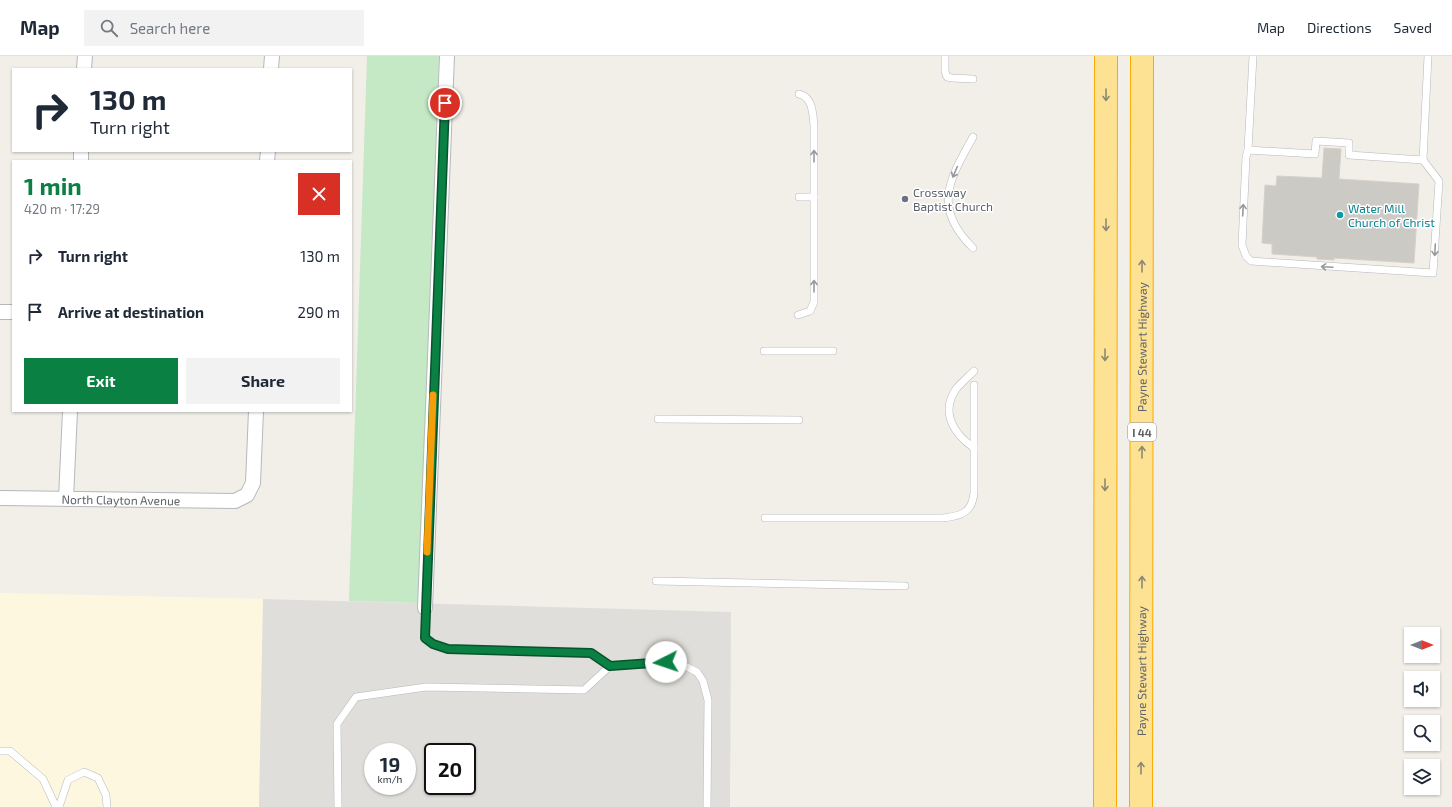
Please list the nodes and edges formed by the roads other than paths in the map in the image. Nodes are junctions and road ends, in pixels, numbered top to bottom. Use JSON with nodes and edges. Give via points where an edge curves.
{"nodes":[{"id":1,"x":85,"y":56,"type":"edge"},
{"id":2,"x":272,"y":56,"type":"edge"},
{"id":3,"x":447,"y":56,"type":"edge"},
{"id":4,"x":945,"y":56,"type":"edge"},
{"id":5,"x":1106,"y":56,"type":"edge"},
{"id":6,"x":1142,"y":56,"type":"edge"},
{"id":7,"x":1253,"y":56,"type":"edge"},
{"id":8,"x":1428,"y":56,"type":"edge"},
{"id":9,"x":84,"y":68,"type":"edge"},
{"id":10,"x":272,"y":68,"type":"edge"},
{"id":11,"x":973,"y":79,"type":"dead end"},
{"id":12,"x":799,"y":94,"type":"dead end"},
{"id":13,"x":973,"y":137,"type":"dead end"},
{"id":14,"x":1248,"y":150,"type":"junction"},
{"id":15,"x":1315,"y":154,"type":"junction"},
{"id":16,"x":1349,"y":155,"type":"junction"},
{"id":17,"x":1323,"y":156,"type":"dead end"},
{"id":18,"x":1341,"y":157,"type":"dead end"},
{"id":19,"x":1423,"y":160,"type":"junction"},
{"id":20,"x":799,"y":197,"type":"dead end"},
{"id":21,"x":814,"y":197,"type":"junction"},
{"id":22,"x":973,"y":248,"type":"dead end"},
{"id":23,"x":0,"y":312,"type":"edge"},
{"id":24,"x":12,"y":312,"type":"edge"},
{"id":25,"x":798,"y":315,"type":"dead end"},
{"id":26,"x":764,"y":351,"type":"dead end"},
{"id":27,"x":833,"y":351,"type":"dead end"},
{"id":28,"x":974,"y":371,"type":"dead end"},
{"id":29,"x":974,"y":385,"type":"dead end"},
{"id":30,"x":70,"y":412,"type":"edge"},
{"id":31,"x":256,"y":412,"type":"edge"},
{"id":32,"x":658,"y":419,"type":"dead end"},
{"id":33,"x":799,"y":420,"type":"dead end"},
{"id":34,"x":974,"y":448,"type":"junction"},
{"id":35,"x":0,"y":498,"type":"edge"},
{"id":36,"x":66,"y":500,"type":"junction"},
{"id":37,"x":765,"y":518,"type":"dead end"},
{"id":38,"x":656,"y":581,"type":"dead end"},
{"id":39,"x":905,"y":586,"type":"dead end"},
{"id":40,"x":425,"y":608,"type":"joint"},
{"id":41,"x":610,"y":666,"type":"junction"},
{"id":42,"x":0,"y":751,"type":"edge"},
{"id":43,"x":58,"y":807,"type":"edge"},
{"id":44,"x":107,"y":807,"type":"edge"},
{"id":45,"x":338,"y":807,"type":"edge"},
{"id":46,"x":707,"y":807,"type":"edge"},
{"id":47,"x":1105,"y":807,"type":"edge"},
{"id":48,"x":1141,"y":807,"type":"edge"}],
"edges":[{"from":1,"to":9,"type":"street"},
{"from":2,"to":10,"type":"street"},
{"from":3,"to":40,"type":"street"},
{"from":4,"to":11,"type":"lane","via":[[945,71],[948,77]]},
{"from":5,"to":47,"type":"highway","one_way":true},
{"from":48,"to":6,"type":"highway","name":"Payne Stewart Highway","number":"I 44","one_way":true},
{"from":7,"to":14,"type":"lane"},
{"from":8,"to":19,"type":"lane"},
{"from":21,"to":12,"type":"lane","one_way":true,"via":[[813,114],[811,105]]},
{"from":13,"to":22,"type":"lane","one_way":true,"via":[[953,175],[949,198],[949,210],[956,229]]},
{"from":14,"to":15,"type":"lane"},
{"from":19,"to":14,"type":"lane","one_way":true,"via":[[1439,181],[1433,273],[1257,262],[1248,259],[1242,245]]},
{"from":15,"to":16,"type":"lane","via":[[1316,141],[1350,143]]},
{"from":15,"to":17,"type":"lane"},
{"from":16,"to":18,"type":"lane"},
{"from":16,"to":19,"type":"lane"},
{"from":20,"to":21,"type":"lane"},
{"from":25,"to":21,"type":"lane","one_way":true,"via":[[810,311],[814,302]]},
{"from":23,"to":24,"type":"street"},
{"from":26,"to":27,"type":"lane"},
{"from":28,"to":34,"type":"lane","via":[[953,395],[950,416],[958,435]]},
{"from":29,"to":34,"type":"lane"},
{"from":30,"to":36,"type":"street"},
{"from":31,"to":36,"type":"street","name":"North Clayton Avenue","via":[[253,483],[250,491],[242,499],[232,502]]},
{"from":32,"to":33,"type":"lane"},
{"from":34,"to":37,"type":"lane","via":[[973,501],[969,509],[957,515],[943,518]]},
{"from":35,"to":36,"type":"street","name":"North Clayton Avenue"},
{"from":38,"to":39,"type":"lane"},
{"from":40,"to":41,"type":"lane","via":[[425,638],[448,649],[591,653]]},
{"from":41,"to":45,"type":"lane","via":[[584,690],[426,687],[356,697],[337,724]]},
{"from":41,"to":46,"type":"lane","via":[[666,662],[687,667],[696,672],[703,682],[708,700]]},
{"from":42,"to":43,"type":"lane","via":[[10,751],[43,779]]},
{"from":43,"to":44,"type":"lane","via":[[68,780],[84,772],[98,778],[106,795]]}]}
